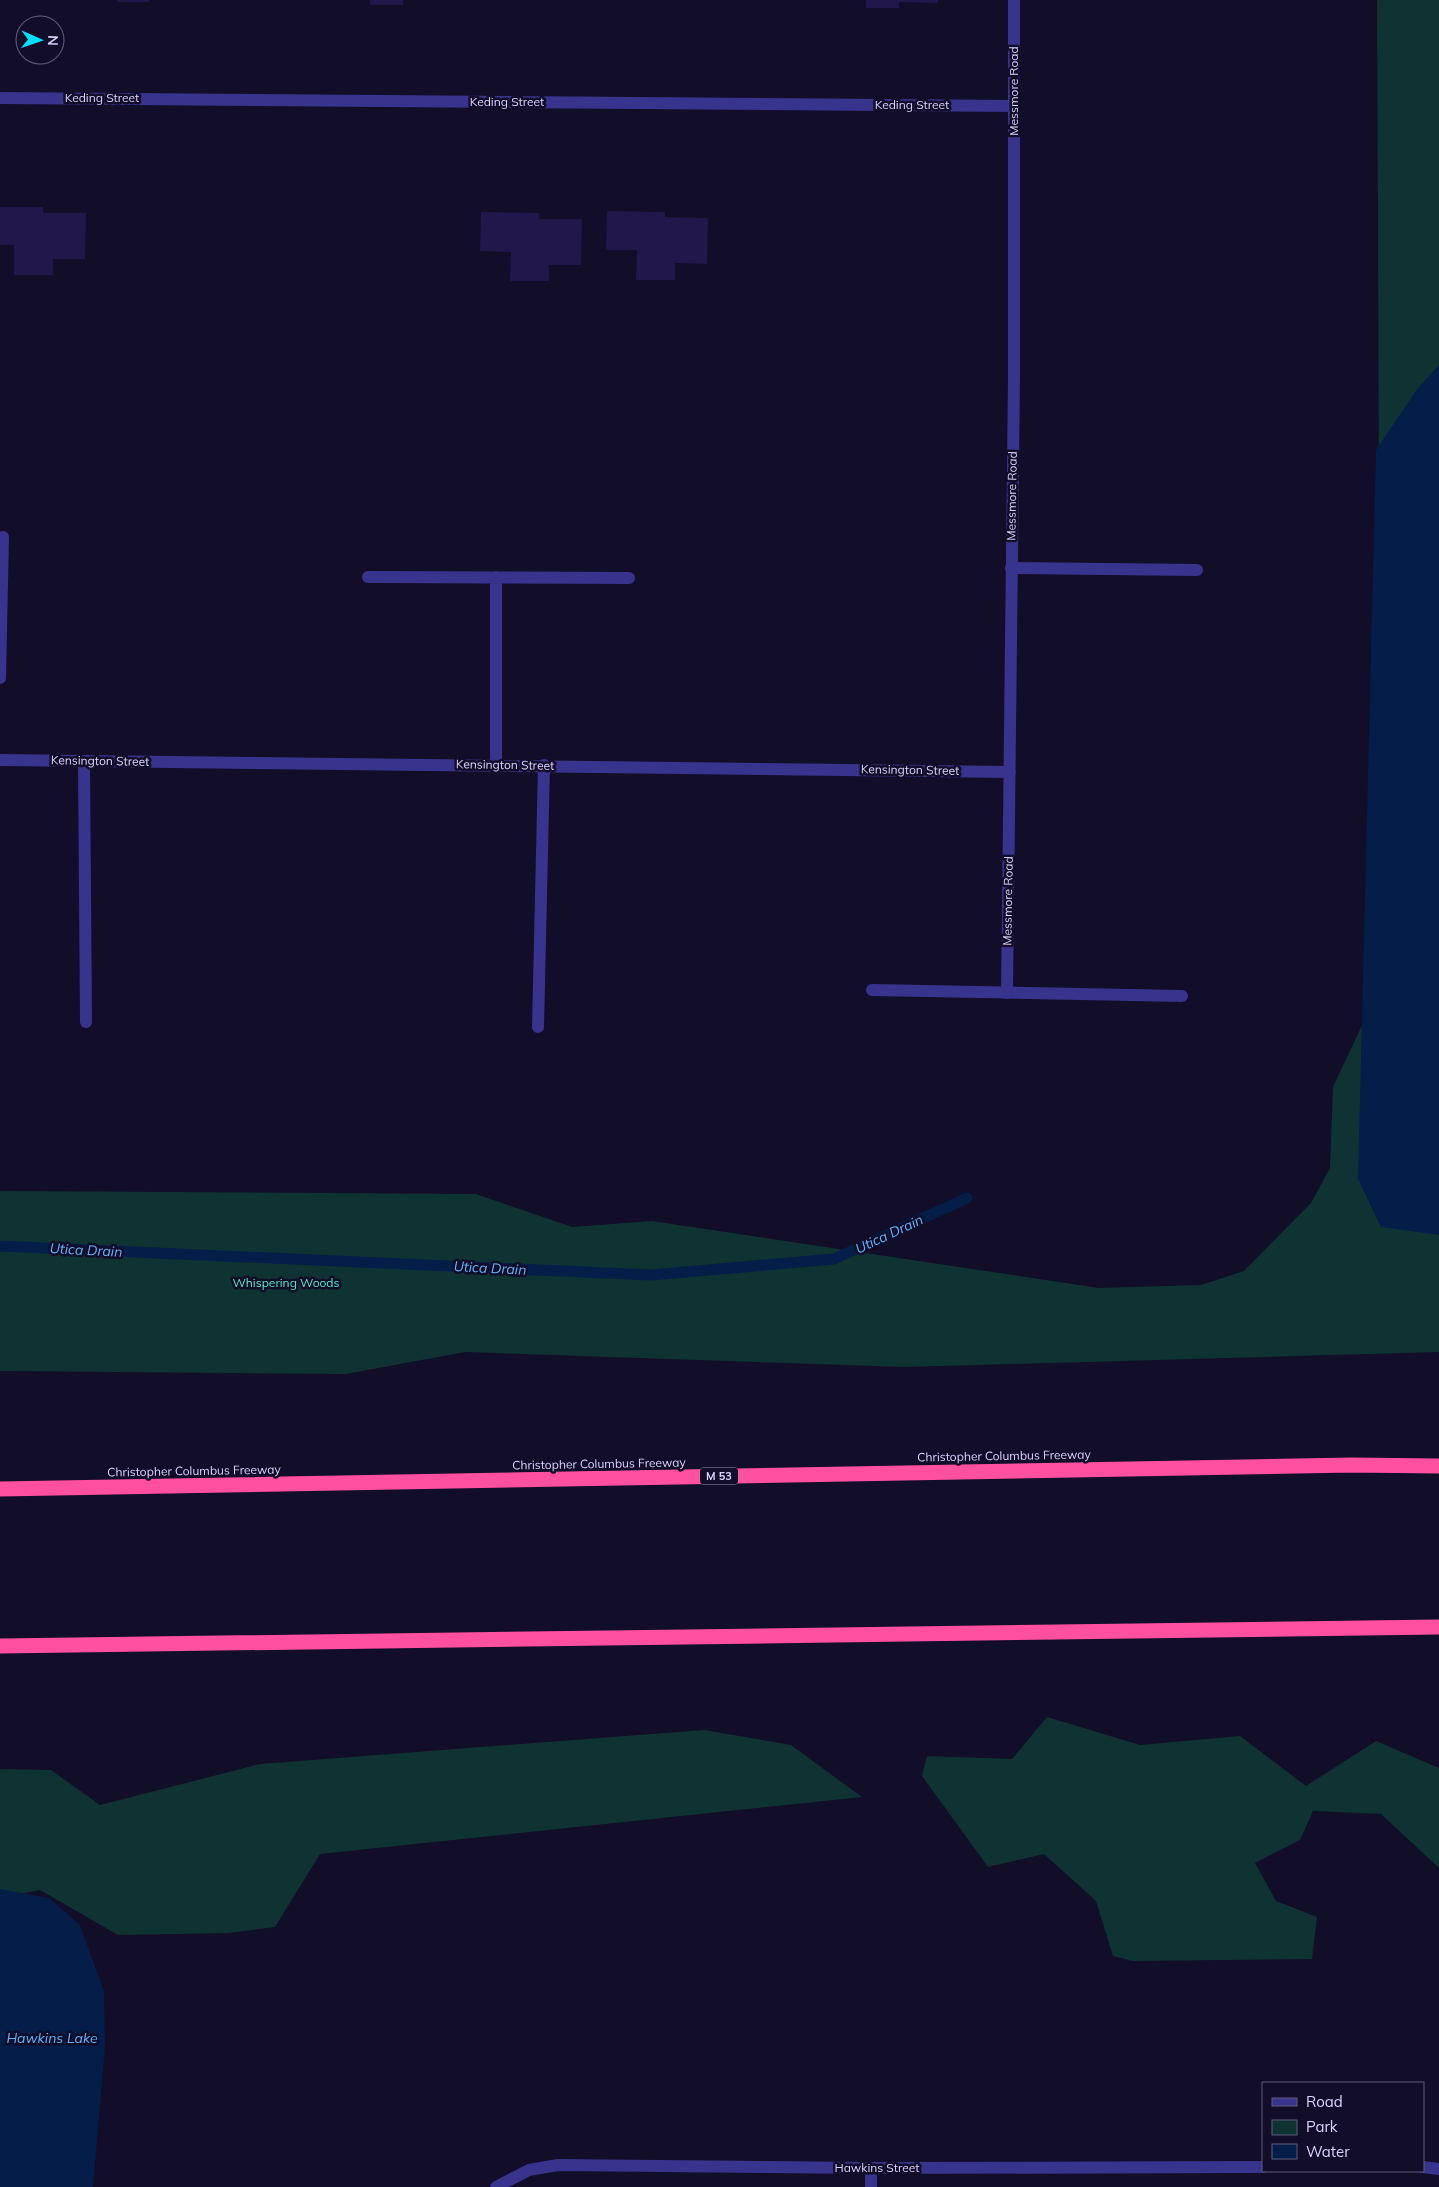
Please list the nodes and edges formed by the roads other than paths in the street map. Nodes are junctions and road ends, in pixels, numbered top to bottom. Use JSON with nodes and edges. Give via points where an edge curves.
{"nodes":[{"id":1,"x":1014,"y":0,"type":"edge"},
{"id":2,"x":0,"y":98,"type":"edge"},
{"id":3,"x":1014,"y":106,"type":"junction"},
{"id":4,"x":3,"y":537,"type":"dead end"},
{"id":5,"x":1011,"y":568,"type":"junction"},
{"id":6,"x":1197,"y":570,"type":"dead end"},
{"id":7,"x":368,"y":577,"type":"dead end"},
{"id":8,"x":496,"y":577,"type":"junction"},
{"id":9,"x":629,"y":578,"type":"dead end"},
{"id":10,"x":0,"y":678,"type":"edge"},
{"id":11,"x":0,"y":760,"type":"edge"},
{"id":12,"x":84,"y":762,"type":"junction"},
{"id":13,"x":496,"y":764,"type":"junction"},
{"id":14,"x":544,"y":765,"type":"junction"},
{"id":15,"x":1010,"y":772,"type":"junction"},
{"id":16,"x":872,"y":990,"type":"dead end"},
{"id":17,"x":1007,"y":993,"type":"junction"},
{"id":18,"x":1182,"y":996,"type":"dead end"},
{"id":19,"x":86,"y":1022,"type":"dead end"},
{"id":20,"x":538,"y":1027,"type":"dead end"},
{"id":21,"x":1439,"y":1466,"type":"edge"},
{"id":22,"x":0,"y":1489,"type":"edge"},
{"id":23,"x":1439,"y":1627,"type":"edge"},
{"id":24,"x":0,"y":1646,"type":"edge"},
{"id":25,"x":1262,"y":2167,"type":"edge"},
{"id":26,"x":1424,"y":2167,"type":"edge"},
{"id":27,"x":871,"y":2168,"type":"junction"},
{"id":28,"x":1439,"y":2169,"type":"edge"},
{"id":29,"x":496,"y":2187,"type":"edge"},
{"id":30,"x":871,"y":2187,"type":"edge"}],
"edges":[{"from":1,"to":3,"type":"street","name":"Messmore Road"},
{"from":2,"to":3,"type":"street","name":"Keding Street"},
{"from":3,"to":5,"type":"street","name":"Messmore Road"},
{"from":4,"to":10,"type":"street"},
{"from":5,"to":6,"type":"street"},
{"from":5,"to":15,"type":"street","name":"Messmore Road"},
{"from":7,"to":8,"type":"street"},
{"from":8,"to":9,"type":"street"},
{"from":8,"to":13,"type":"street"},
{"from":11,"to":12,"type":"street","name":"Kensington Street"},
{"from":12,"to":13,"type":"street","name":"Kensington Street"},
{"from":12,"to":19,"type":"street"},
{"from":13,"to":14,"type":"street","name":"Kensington Street"},
{"from":14,"to":15,"type":"street","name":"Kensington Street"},
{"from":14,"to":20,"type":"street"},
{"from":15,"to":17,"type":"street","name":"Messmore Road"},
{"from":16,"to":17,"type":"street"},
{"from":17,"to":18,"type":"street"},
{"from":21,"to":22,"type":"highway","name":"Christopher Columbus Freeway","number":"M 53"},
{"from":23,"to":24,"type":"highway"},
{"from":25,"to":27,"type":"street","name":"Hawkins Street"},
{"from":26,"to":28,"type":"street"},
{"from":27,"to":29,"type":"street","name":"Hawkins Street","via":[[558,2166],[529,2170]]},
{"from":27,"to":30,"type":"street"}]}
